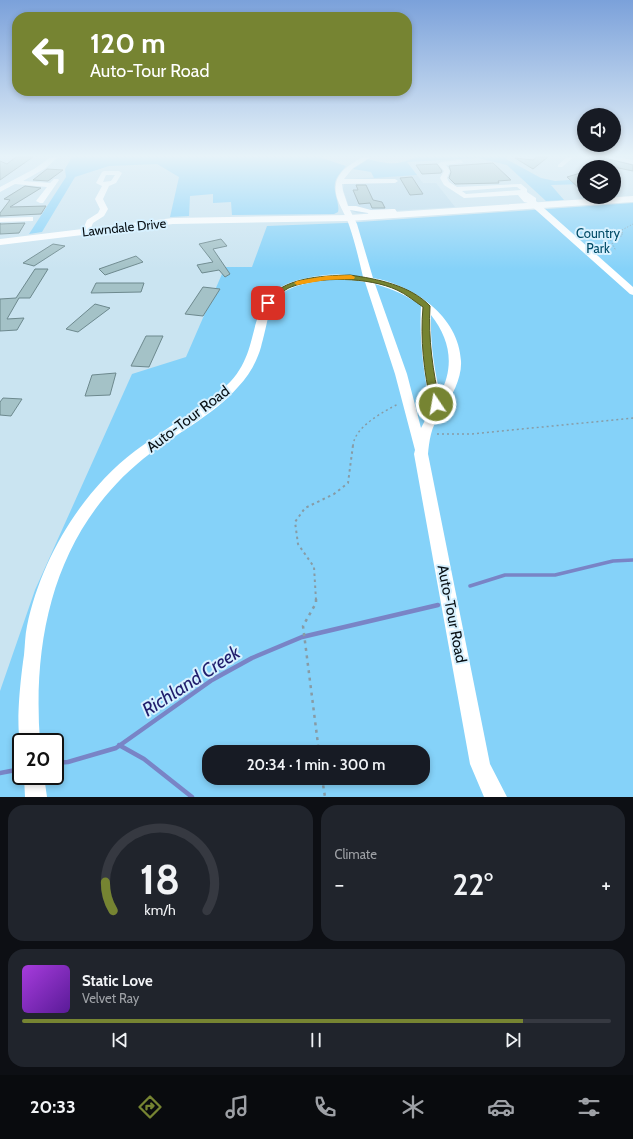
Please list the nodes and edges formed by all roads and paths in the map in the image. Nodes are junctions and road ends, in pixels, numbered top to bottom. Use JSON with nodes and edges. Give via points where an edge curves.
{"nodes":[{"id":1,"x":45,"y":194,"type":"edge"},
{"id":2,"x":101,"y":194,"type":"edge"},
{"id":3,"x":340,"y":194,"type":"edge"},
{"id":4,"x":527,"y":194,"type":"edge"},
{"id":5,"x":633,"y":199,"type":"edge"},
{"id":6,"x":40,"y":201,"type":"dead end"},
{"id":7,"x":534,"y":203,"type":"junction"},
{"id":8,"x":347,"y":213,"type":"junction"},
{"id":9,"x":30,"y":219,"type":"dead end"},
{"id":10,"x":0,"y":220,"type":"edge"},
{"id":11,"x":633,"y":224,"type":"edge"},
{"id":12,"x":592,"y":230,"type":"dead end"},
{"id":13,"x":86,"y":231,"type":"junction"},
{"id":14,"x":599,"y":231,"type":"junction"},
{"id":15,"x":603,"y":232,"type":"junction"},
{"id":16,"x":622,"y":233,"type":"junction"},
{"id":17,"x":0,"y":242,"type":"edge"},
{"id":18,"x":616,"y":251,"type":"dead end"},
{"id":19,"x":369,"y":280,"type":"junction"},
{"id":20,"x":633,"y":292,"type":"edge"},
{"id":21,"x":426,"y":306,"type":"junction"},
{"id":22,"x":408,"y":400,"type":"junction"},
{"id":23,"x":438,"y":412,"type":"junction"},
{"id":24,"x":633,"y":418,"type":"edge"},
{"id":25,"x":425,"y":432,"type":"junction"},
{"id":26,"x":422,"y":454,"type":"junction"},
{"id":27,"x":30,"y":733,"type":"edge"},
{"id":28,"x":318,"y":745,"type":"edge"},
{"id":29,"x":480,"y":764,"type":"junction"},
{"id":30,"x":35,"y":785,"type":"edge"},
{"id":31,"x":323,"y":785,"type":"edge"},
{"id":32,"x":36,"y":797,"type":"edge"},
{"id":33,"x":325,"y":797,"type":"edge"},
{"id":34,"x":488,"y":797,"type":"edge"},
{"id":35,"x":496,"y":797,"type":"edge"}],
"edges":[{"from":1,"to":6,"type":"street"},
{"from":2,"to":13,"type":"street","via":[[99,199],[104,208],[101,214],[90,222]]},
{"from":3,"to":8,"type":"street"},
{"from":4,"to":7,"type":"street"},
{"from":5,"to":7,"type":"main road","name":"Lawndale Drive"},
{"from":7,"to":8,"type":"main road","name":"Lawndale Drive","via":[[395,215]]},
{"from":7,"to":20,"type":"street"},
{"from":8,"to":13,"type":"main road","name":"Lawndale Drive","via":[[190,220]]},
{"from":8,"to":19,"type":"street","via":[[353,224]]},
{"from":9,"to":10,"type":"street"},
{"from":11,"to":16,"type":"path","via":[[622,230]]},
{"from":12,"to":14,"type":"path"},
{"from":13,"to":17,"type":"main road","name":"Lawndale Drive"},
{"from":14,"to":15,"type":"path"},
{"from":14,"to":18,"type":"path","via":[[615,244]]},
{"from":15,"to":16,"type":"path","via":[[611,230]]},
{"from":15,"to":16,"type":"path","via":[[618,237],[622,236]]},
{"from":19,"to":21,"type":"street","name":"Auto-Tour Road","via":[[398,288]]},
{"from":19,"to":22,"type":"street"},
{"from":19,"to":27,"type":"street","name":"Auto-Tour Road","via":[[326,278],[300,282],[281,290],[268,303],[253,354],[245,372],[232,387],[196,416],[161,438],[128,464],[106,486],[73,532],[56,562],[46,588],[37,623],[30,682]]},
{"from":21,"to":23,"type":"street","via":[[429,372]]},
{"from":21,"to":23,"type":"street","name":"Auto-Tour Road","via":[[446,328],[453,346],[456,369]]},
{"from":22,"to":26,"type":"street"},
{"from":22,"to":28,"type":"path","via":[[371,419],[353,441],[348,483],[334,494],[305,508],[295,522],[298,544],[314,567],[316,603],[303,626]]},
{"from":23,"to":25,"type":"street","name":"Auto-Tour Road"},
{"from":24,"to":25,"type":"path","via":[[472,434]]},
{"from":25,"to":26,"type":"street","name":"Auto-Tour Road"},
{"from":26,"to":29,"type":"street","name":"Auto-Tour Road"},
{"from":29,"to":34,"type":"street"},
{"from":29,"to":35,"type":"street","name":"Auto-Tour Road"},
{"from":30,"to":32,"type":"street"},
{"from":31,"to":33,"type":"path"}]}
